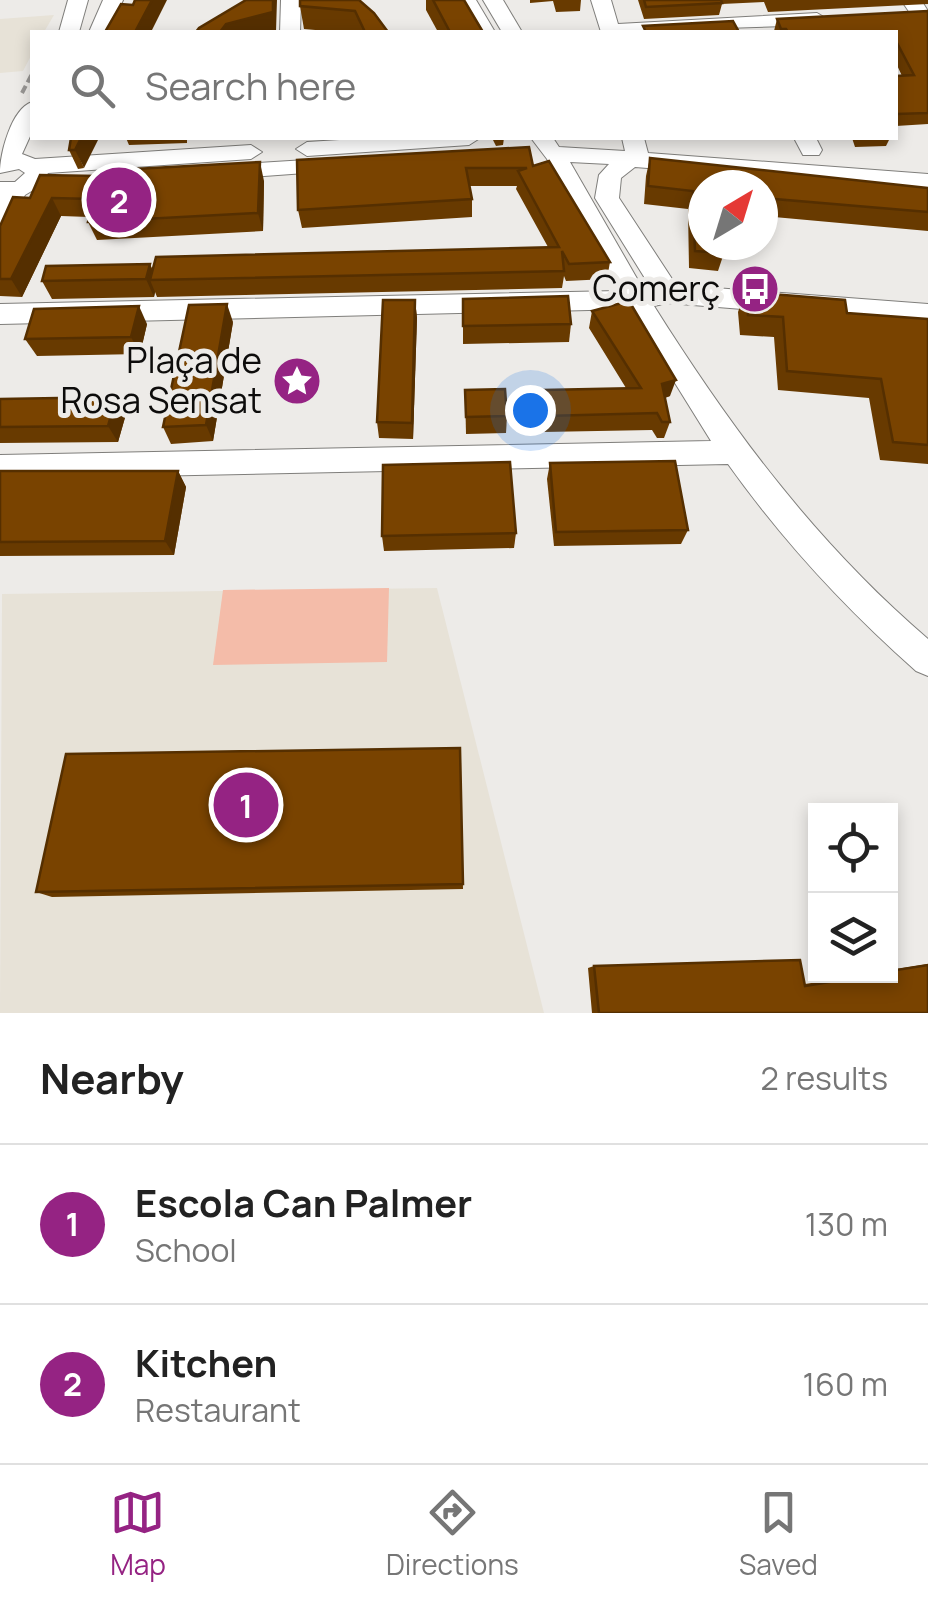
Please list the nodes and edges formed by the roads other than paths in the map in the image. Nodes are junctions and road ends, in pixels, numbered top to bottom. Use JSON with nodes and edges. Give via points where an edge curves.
{"nodes":[{"id":1,"x":78,"y":0,"type":"edge"},
{"id":2,"x":112,"y":0,"type":"edge"},
{"id":3,"x":291,"y":0,"type":"edge"},
{"id":4,"x":466,"y":0,"type":"edge"},
{"id":5,"x":493,"y":0,"type":"edge"},
{"id":6,"x":600,"y":0,"type":"edge"},
{"id":7,"x":742,"y":0,"type":"edge"},
{"id":8,"x":846,"y":18,"type":"edge"},
{"id":9,"x":755,"y":28,"type":"edge"},
{"id":10,"x":70,"y":30,"type":"edge"},
{"id":11,"x":100,"y":30,"type":"edge"},
{"id":12,"x":290,"y":30,"type":"edge"},
{"id":13,"x":484,"y":30,"type":"edge"},
{"id":14,"x":511,"y":30,"type":"edge"},
{"id":15,"x":610,"y":30,"type":"edge"},
{"id":16,"x":683,"y":30,"type":"edge"},
{"id":17,"x":30,"y":118,"type":"edge"},
{"id":18,"x":42,"y":140,"type":"edge"},
{"id":19,"x":414,"y":140,"type":"edge"},
{"id":20,"x":359,"y":142,"type":"edge"},
{"id":21,"x":207,"y":146,"type":"edge"},
{"id":22,"x":637,"y":147,"type":"edge"},
{"id":23,"x":546,"y":153,"type":"edge"},
{"id":24,"x":484,"y":157,"type":"edge"},
{"id":25,"x":17,"y":174,"type":"edge"},
{"id":26,"x":928,"y":182,"type":"edge"},
{"id":27,"x":0,"y":222,"type":"edge"},
{"id":28,"x":668,"y":294,"type":"junction"},
{"id":29,"x":635,"y":300,"type":"junction"},
{"id":30,"x":0,"y":314,"type":"edge"},
{"id":31,"x":928,"y":314,"type":"edge"},
{"id":32,"x":733,"y":452,"type":"junction"},
{"id":33,"x":0,"y":467,"type":"edge"},
{"id":34,"x":928,"y":660,"type":"edge"}],
"edges":[{"from":1,"to":10,"type":"street"},
{"from":2,"to":11,"type":"street"},
{"from":3,"to":12,"type":"street"},
{"from":4,"to":13,"type":"street"},
{"from":5,"to":14,"type":"street"},
{"from":6,"to":15,"type":"street"},
{"from":7,"to":9,"type":"street"},
{"from":8,"to":9,"type":"street"},
{"from":9,"to":16,"type":"street"},
{"from":17,"to":25,"type":"street"},
{"from":18,"to":25,"type":"street"},
{"from":19,"to":20,"type":"street"},
{"from":20,"to":21,"type":"street"},
{"from":21,"to":25,"type":"street"},
{"from":22,"to":23,"type":"street"},
{"from":22,"to":26,"type":"street","via":[[693,164]]},
{"from":22,"to":28,"type":"street","via":[[610,174],[607,198]]},
{"from":23,"to":29,"type":"street"},
{"from":24,"to":25,"type":"street"},
{"from":25,"to":27,"type":"street"},
{"from":28,"to":29,"type":"street"},
{"from":28,"to":31,"type":"street"},
{"from":29,"to":30,"type":"street"},
{"from":29,"to":32,"type":"street"},
{"from":32,"to":33,"type":"street"},
{"from":32,"to":34,"type":"street","via":[[873,616]]}]}
